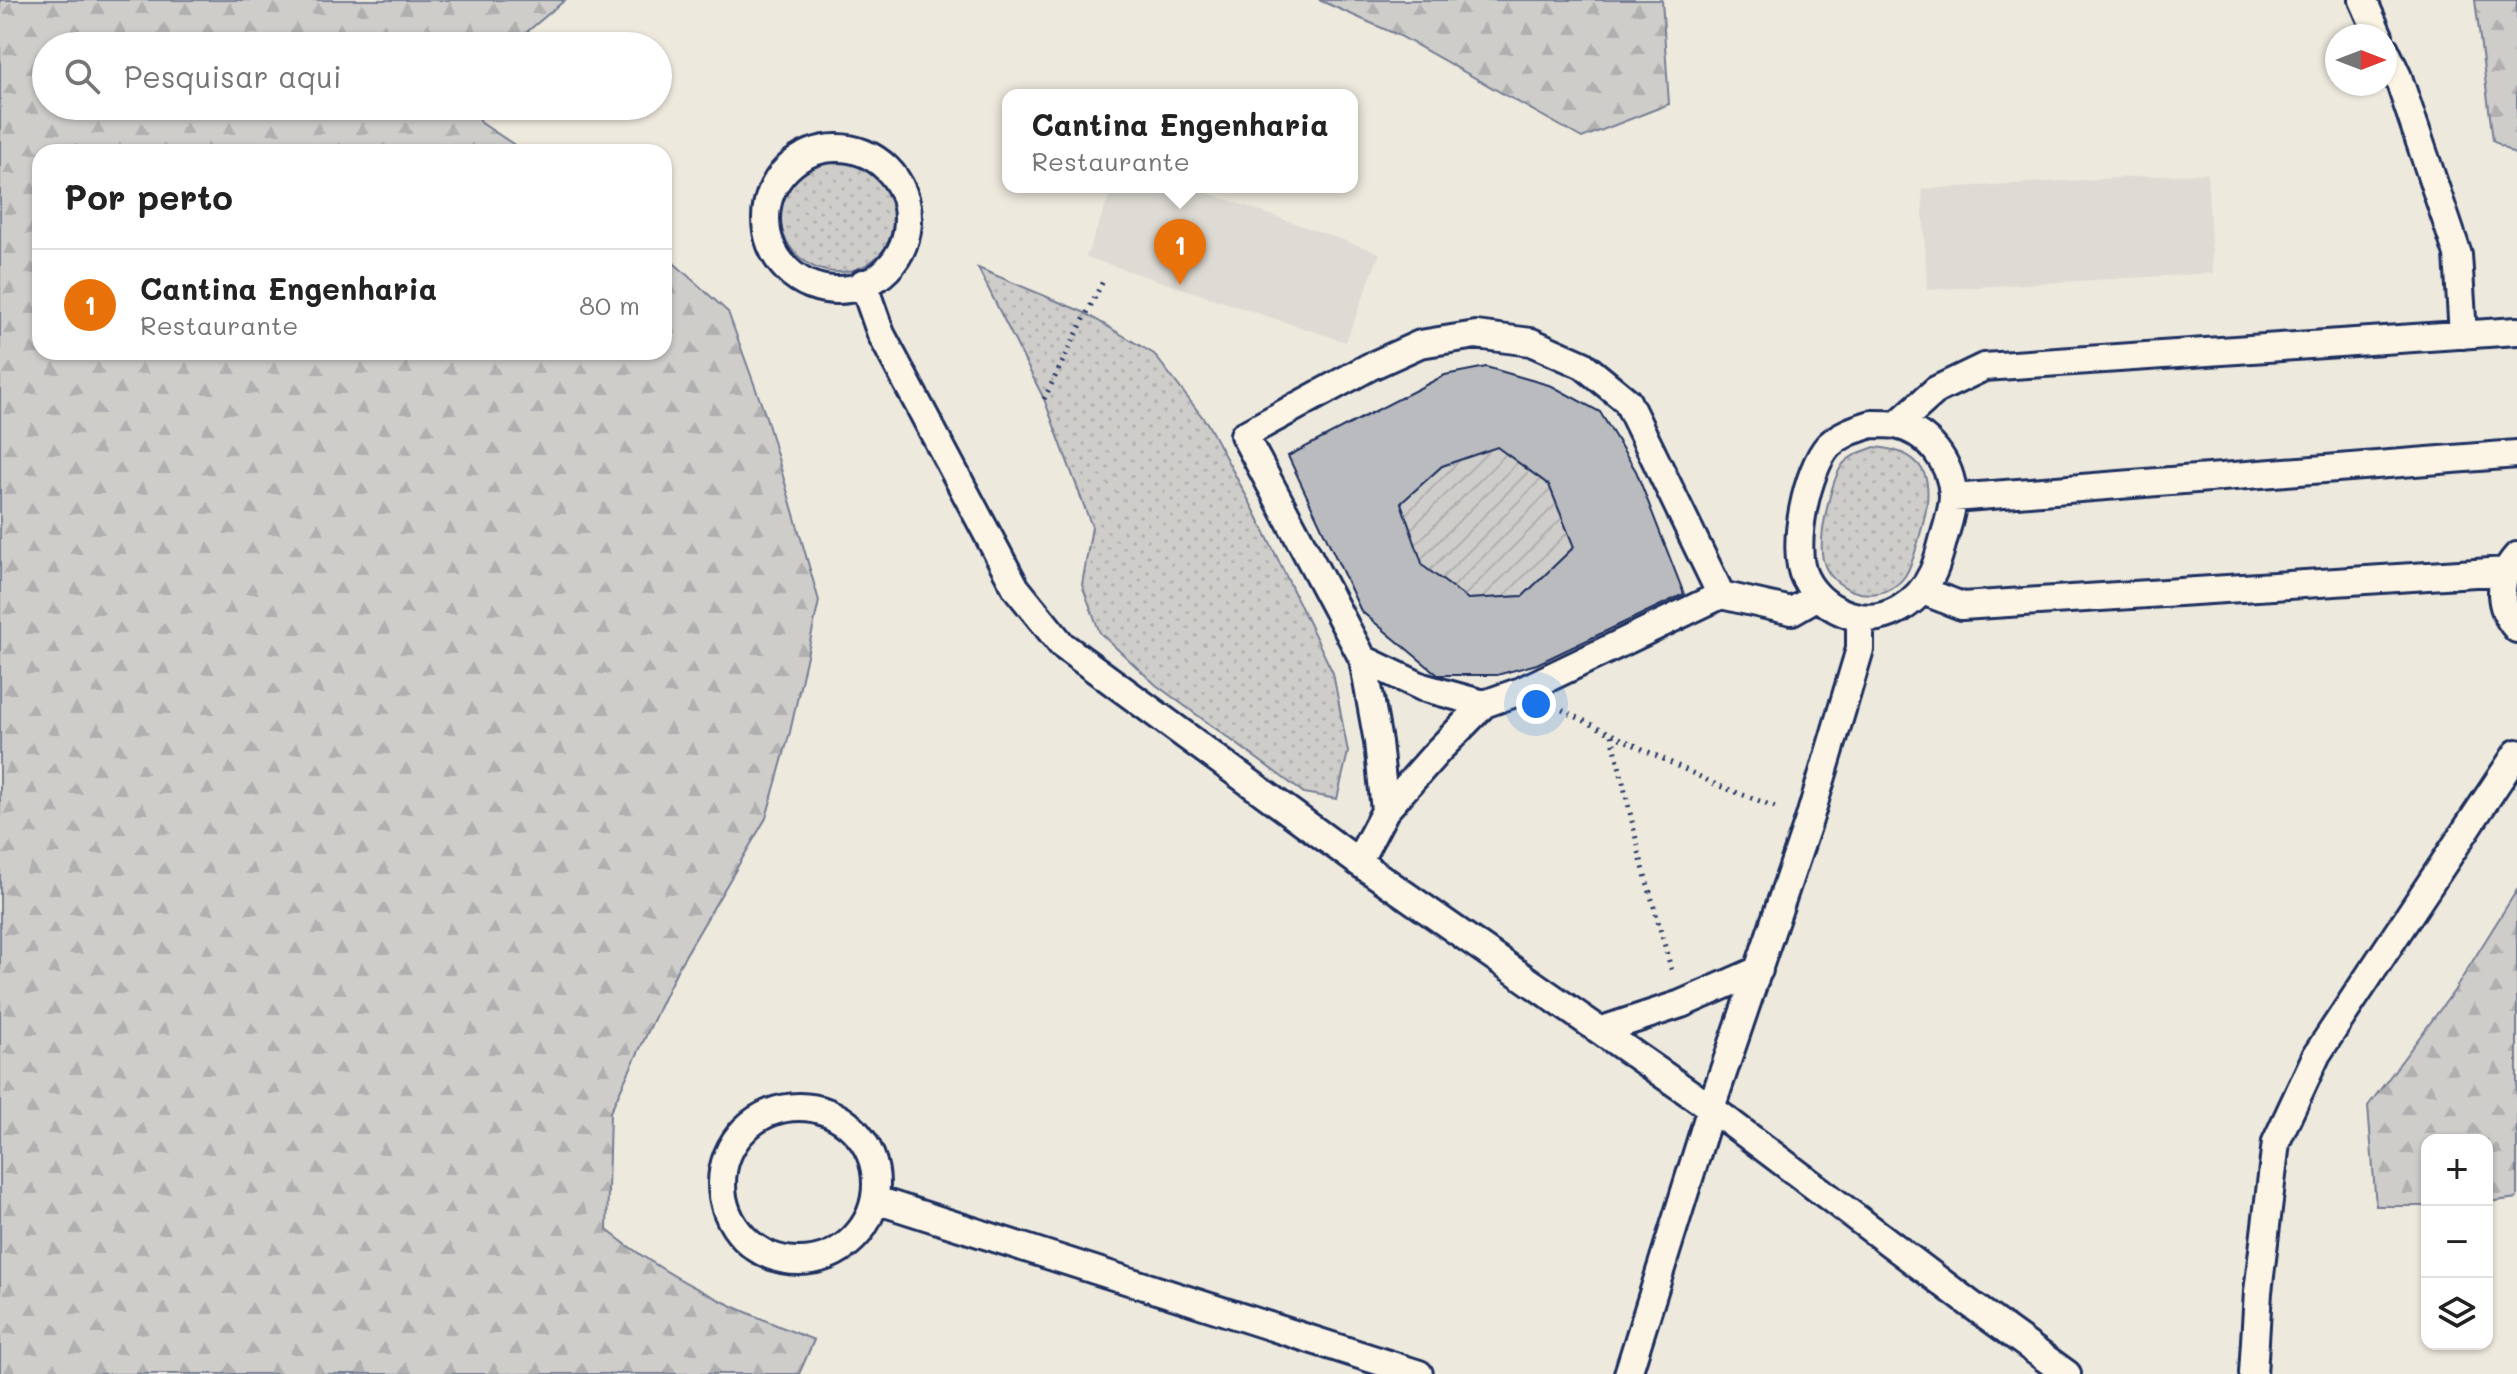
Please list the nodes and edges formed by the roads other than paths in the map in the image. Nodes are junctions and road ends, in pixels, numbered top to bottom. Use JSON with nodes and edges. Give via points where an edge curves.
{"nodes":[{"id":1,"x":2363,"y":0,"type":"edge"},
{"id":2,"x":2374,"y":24,"type":"edge"},
{"id":3,"x":2397,"y":75,"type":"edge"},
{"id":4,"x":863,"y":283,"type":"junction"},
{"id":5,"x":2517,"y":331,"type":"edge"},
{"id":6,"x":2463,"y":335,"type":"junction"},
{"id":7,"x":1897,"y":425,"type":"junction"},
{"id":8,"x":2517,"y":454,"type":"edge"},
{"id":9,"x":1953,"y":498,"type":"junction"},
{"id":10,"x":2511,"y":563,"type":"edge"},
{"id":11,"x":1923,"y":591,"type":"junction"},
{"id":12,"x":1721,"y":595,"type":"junction"},
{"id":13,"x":1818,"y":596,"type":"junction"},
{"id":14,"x":1860,"y":618,"type":"junction"},
{"id":15,"x":2517,"y":629,"type":"edge"},
{"id":16,"x":1363,"y":659,"type":"junction"},
{"id":17,"x":1484,"y":704,"type":"junction"},
{"id":18,"x":2517,"y":753,"type":"edge"},
{"id":19,"x":1385,"y":811,"type":"junction"},
{"id":20,"x":1358,"y":862,"type":"junction"},
{"id":21,"x":1759,"y":970,"type":"junction"},
{"id":22,"x":1602,"y":1030,"type":"junction"},
{"id":23,"x":1711,"y":1108,"type":"junction"},
{"id":24,"x":876,"y":1200,"type":"junction"},
{"id":25,"x":1419,"y":1374,"type":"edge"},
{"id":26,"x":1628,"y":1374,"type":"edge"},
{"id":27,"x":2067,"y":1374,"type":"edge"},
{"id":28,"x":2253,"y":1374,"type":"edge"}],
"edges":[{"from":1,"to":2,"type":"lane"},
{"from":3,"to":6,"type":"lane","via":[[2458,255]]},
{"from":4,"to":4,"type":"lane","via":[[881,276],[899,256],[908,226],[907,201],[897,178],[860,150],[833,147],[809,152],[775,183],[765,215],[769,241],[780,263],[800,281],[824,290],[849,290]]},
{"from":4,"to":20,"type":"lane","via":[[881,334],[1016,588],[1062,645]]},
{"from":5,"to":6,"type":"lane"},
{"from":6,"to":7,"type":"lane","via":[[1984,367],[1936,390]]},
{"from":7,"to":9,"type":"lane","via":[[1919,434],[1938,452]]},
{"from":7,"to":13,"type":"lane","via":[[1872,424],[1848,431],[1828,446],[1814,467],[1798,554],[1804,577]]},
{"from":8,"to":9,"type":"lane"},
{"from":9,"to":11,"type":"lane","via":[[1935,569]]},
{"from":10,"to":11,"type":"lane","via":[[1962,606]]},
{"from":10,"to":15,"type":"lane","via":[[2501,587],[2502,603]]},
{"from":11,"to":14,"type":"lane","via":[[1884,616]]},
{"from":12,"to":13,"type":"lane","via":[[1792,611]]},
{"from":12,"to":16,"type":"lane","via":[[1627,401],[1583,365],[1531,342],[1476,335],[1420,344],[1244,435]]},
{"from":12,"to":17,"type":"lane"},
{"from":13,"to":14,"type":"lane","via":[[1837,611]]},
{"from":14,"to":21,"type":"lane","via":[[1860,649]]},
{"from":16,"to":17,"type":"lane","via":[[1422,687]]},
{"from":16,"to":19,"type":"lane"},
{"from":17,"to":19,"type":"lane"},
{"from":18,"to":28,"type":"lane","via":[[2317,1054],[2276,1142]]},
{"from":19,"to":20,"type":"lane"},
{"from":20,"to":22,"type":"lane"},
{"from":21,"to":22,"type":"lane"},
{"from":21,"to":23,"type":"lane"},
{"from":22,"to":23,"type":"lane"},
{"from":23,"to":26,"type":"lane"},
{"from":23,"to":27,"type":"lane"},
{"from":24,"to":24,"type":"lane","via":[[876,1172],[863,1139],[844,1119],[819,1108],[790,1106],[764,1114],[741,1132],[726,1156],[721,1183],[726,1210],[739,1234],[776,1259],[815,1261],[841,1250],[861,1232]]},
{"from":24,"to":25,"type":"lane"}]}
